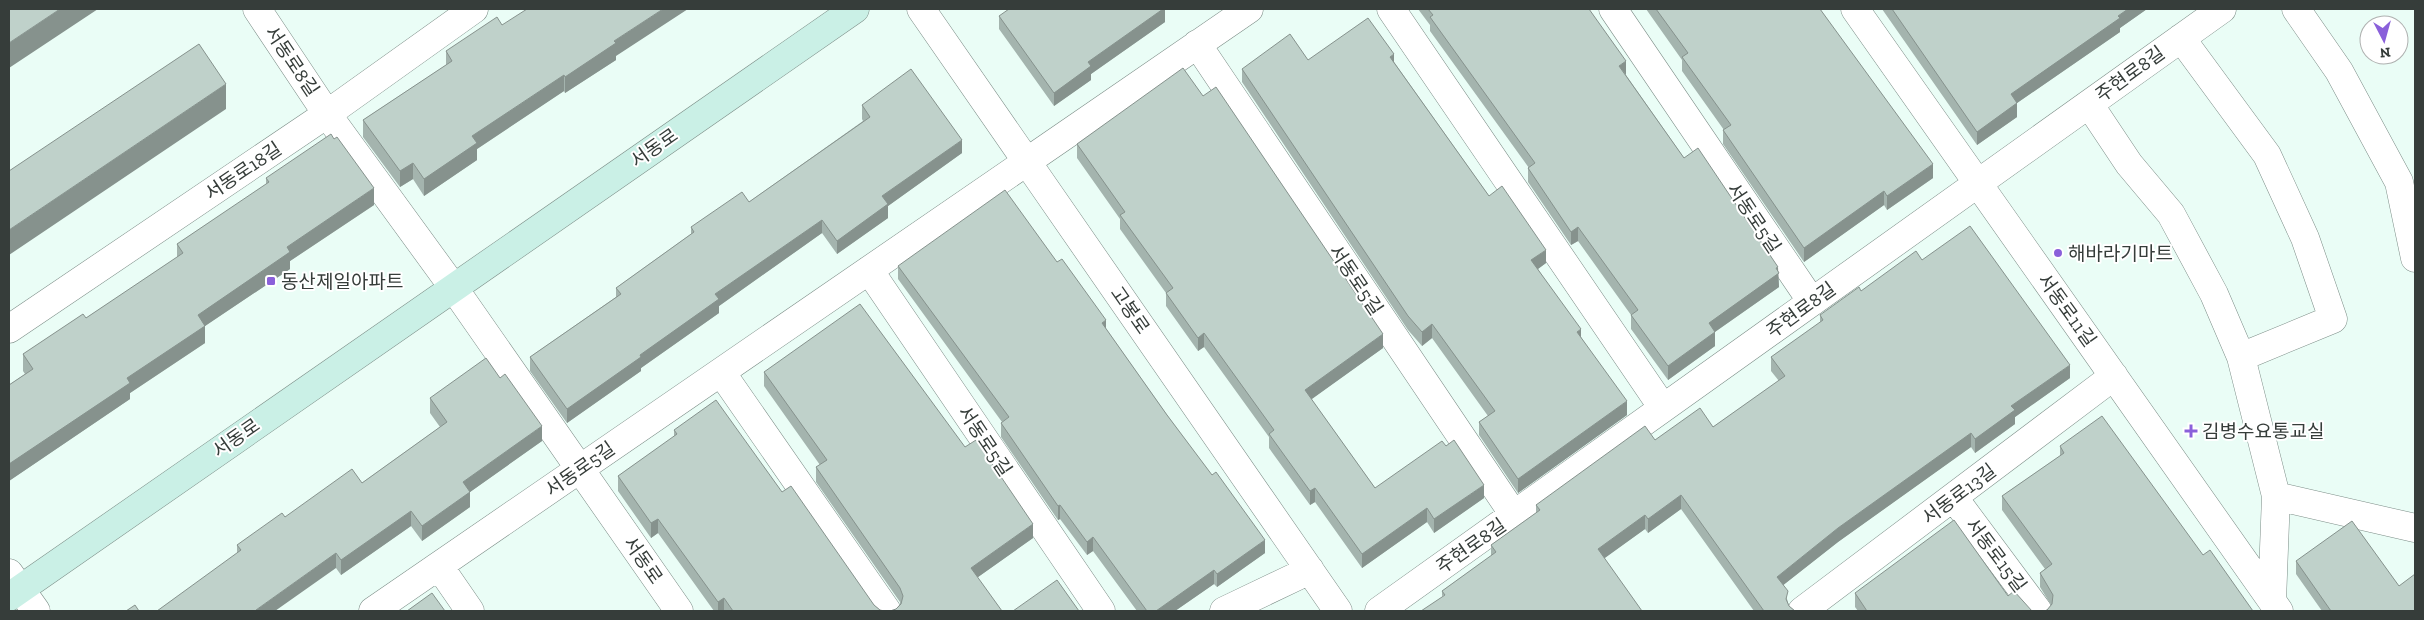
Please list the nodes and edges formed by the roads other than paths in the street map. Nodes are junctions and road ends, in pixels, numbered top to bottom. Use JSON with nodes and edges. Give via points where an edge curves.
{"nodes":[{"id":1,"x":257,"y":9,"type":"edge"},
{"id":2,"x":474,"y":9,"type":"edge"},
{"id":3,"x":855,"y":9,"type":"edge"},
{"id":4,"x":921,"y":9,"type":"edge"},
{"id":5,"x":1249,"y":9,"type":"edge"},
{"id":6,"x":1390,"y":9,"type":"edge"},
{"id":7,"x":1613,"y":9,"type":"edge"},
{"id":8,"x":1855,"y":9,"type":"edge"},
{"id":9,"x":2222,"y":9,"type":"edge"},
{"id":10,"x":2296,"y":9,"type":"edge"},
{"id":11,"x":2181,"y":38,"type":"junction"},
{"id":12,"x":1197,"y":44,"type":"junction"},
{"id":13,"x":2089,"y":104,"type":"junction"},
{"id":14,"x":327,"y":114,"type":"junction"},
{"id":15,"x":1027,"y":161,"type":"junction"},
{"id":16,"x":1977,"y":184,"type":"junction"},
{"id":17,"x":2415,"y":258,"type":"edge"},
{"id":18,"x":869,"y":270,"type":"junction"},
{"id":19,"x":453,"y":287,"type":"junction"},
{"id":20,"x":1812,"y":302,"type":"junction"},
{"id":21,"x":9,"y":329,"type":"edge"},
{"id":22,"x":2241,"y":357,"type":"junction"},
{"id":23,"x":721,"y":372,"type":"junction"},
{"id":24,"x":2114,"y":376,"type":"junction"},
{"id":25,"x":1663,"y":408,"type":"junction"},
{"id":26,"x":580,"y":468,"type":"junction"},
{"id":27,"x":2276,"y":496,"type":"junction"},
{"id":28,"x":1954,"y":498,"type":"junction"},
{"id":29,"x":1514,"y":515,"type":"junction"},
{"id":30,"x":2415,"y":528,"type":"edge"},
{"id":31,"x":439,"y":566,"type":"junction"},
{"id":32,"x":1310,"y":570,"type":"junction"},
{"id":33,"x":13,"y":586,"type":"edge"},
{"id":34,"x":2275,"y":606,"type":"edge"},
{"id":35,"x":1809,"y":609,"type":"edge"},
{"id":36,"x":36,"y":611,"type":"edge"},
{"id":37,"x":373,"y":611,"type":"edge"},
{"id":38,"x":470,"y":611,"type":"edge"},
{"id":39,"x":679,"y":611,"type":"edge"},
{"id":40,"x":887,"y":611,"type":"edge"},
{"id":41,"x":1101,"y":611,"type":"edge"},
{"id":42,"x":1224,"y":611,"type":"edge"},
{"id":43,"x":1338,"y":611,"type":"edge"},
{"id":44,"x":1379,"y":611,"type":"edge"},
{"id":45,"x":2038,"y":611,"type":"edge"}],
"edges":[{"from":1,"to":14,"type":"street","name":"서동로8길"},
{"from":2,"to":14,"type":"street","name":"서동로18길"},
{"from":3,"to":19,"type":"street","name":"서동로"},
{"from":4,"to":15,"type":"street","name":"고봉로"},
{"from":5,"to":12,"type":"street","name":"서동로5길"},
{"from":6,"to":25,"type":"street"},
{"from":7,"to":20,"type":"street","name":"서동로5길"},
{"from":8,"to":16,"type":"street","name":"서동로11길"},
{"from":9,"to":11,"type":"street","name":"주현로8길"},
{"from":10,"to":17,"type":"street","via":[[2339,72],[2399,182]]},
{"from":11,"to":13,"type":"street","name":"주현로8길"},
{"from":11,"to":22,"type":"street","via":[[2266,155],[2305,238],[2333,319]]},
{"from":12,"to":15,"type":"street","name":"서동로5길"},
{"from":12,"to":29,"type":"street","name":"서동로5길"},
{"from":13,"to":16,"type":"street","name":"주현로8길"},
{"from":13,"to":22,"type":"street","via":[[2129,164],[2171,214],[2214,294]]},
{"from":14,"to":19,"type":"street","name":"서동로8길"},
{"from":14,"to":21,"type":"street","name":"서동로18길"},
{"from":15,"to":18,"type":"street","name":"서동로5길"},
{"from":15,"to":32,"type":"street","name":"고봉로"},
{"from":16,"to":20,"type":"street","name":"주현로8길"},
{"from":16,"to":24,"type":"street","name":"서동로11길"},
{"from":18,"to":23,"type":"street","name":"서동로5길"},
{"from":18,"to":41,"type":"street","name":"서동로5길"},
{"from":19,"to":26,"type":"street","name":"서동로"},
{"from":19,"to":33,"type":"street","name":"서동로"},
{"from":20,"to":25,"type":"street","name":"주현로8길"},
{"from":22,"to":27,"type":"street"},
{"from":23,"to":26,"type":"street","name":"서동로5길"},
{"from":23,"to":40,"type":"street"},
{"from":24,"to":28,"type":"street","name":"서동로13길"},
{"from":24,"to":34,"type":"street","name":"서동로11길"},
{"from":25,"to":29,"type":"street","name":"주현로8길"},
{"from":26,"to":31,"type":"street","name":"서동로5길"},
{"from":26,"to":39,"type":"street","name":"서동로"},
{"from":27,"to":30,"type":"street"},
{"from":27,"to":34,"type":"street"},
{"from":28,"to":35,"type":"street","name":"서동로13길"},
{"from":28,"to":45,"type":"street","name":"서동로15길"},
{"from":29,"to":44,"type":"street","name":"주현로8길"},
{"from":31,"to":37,"type":"street","name":"서동로5길"},
{"from":31,"to":38,"type":"street"},
{"from":32,"to":42,"type":"street"},
{"from":32,"to":43,"type":"street","name":"고봉로"},
{"from":33,"to":36,"type":"street","name":"서동로"}]}
